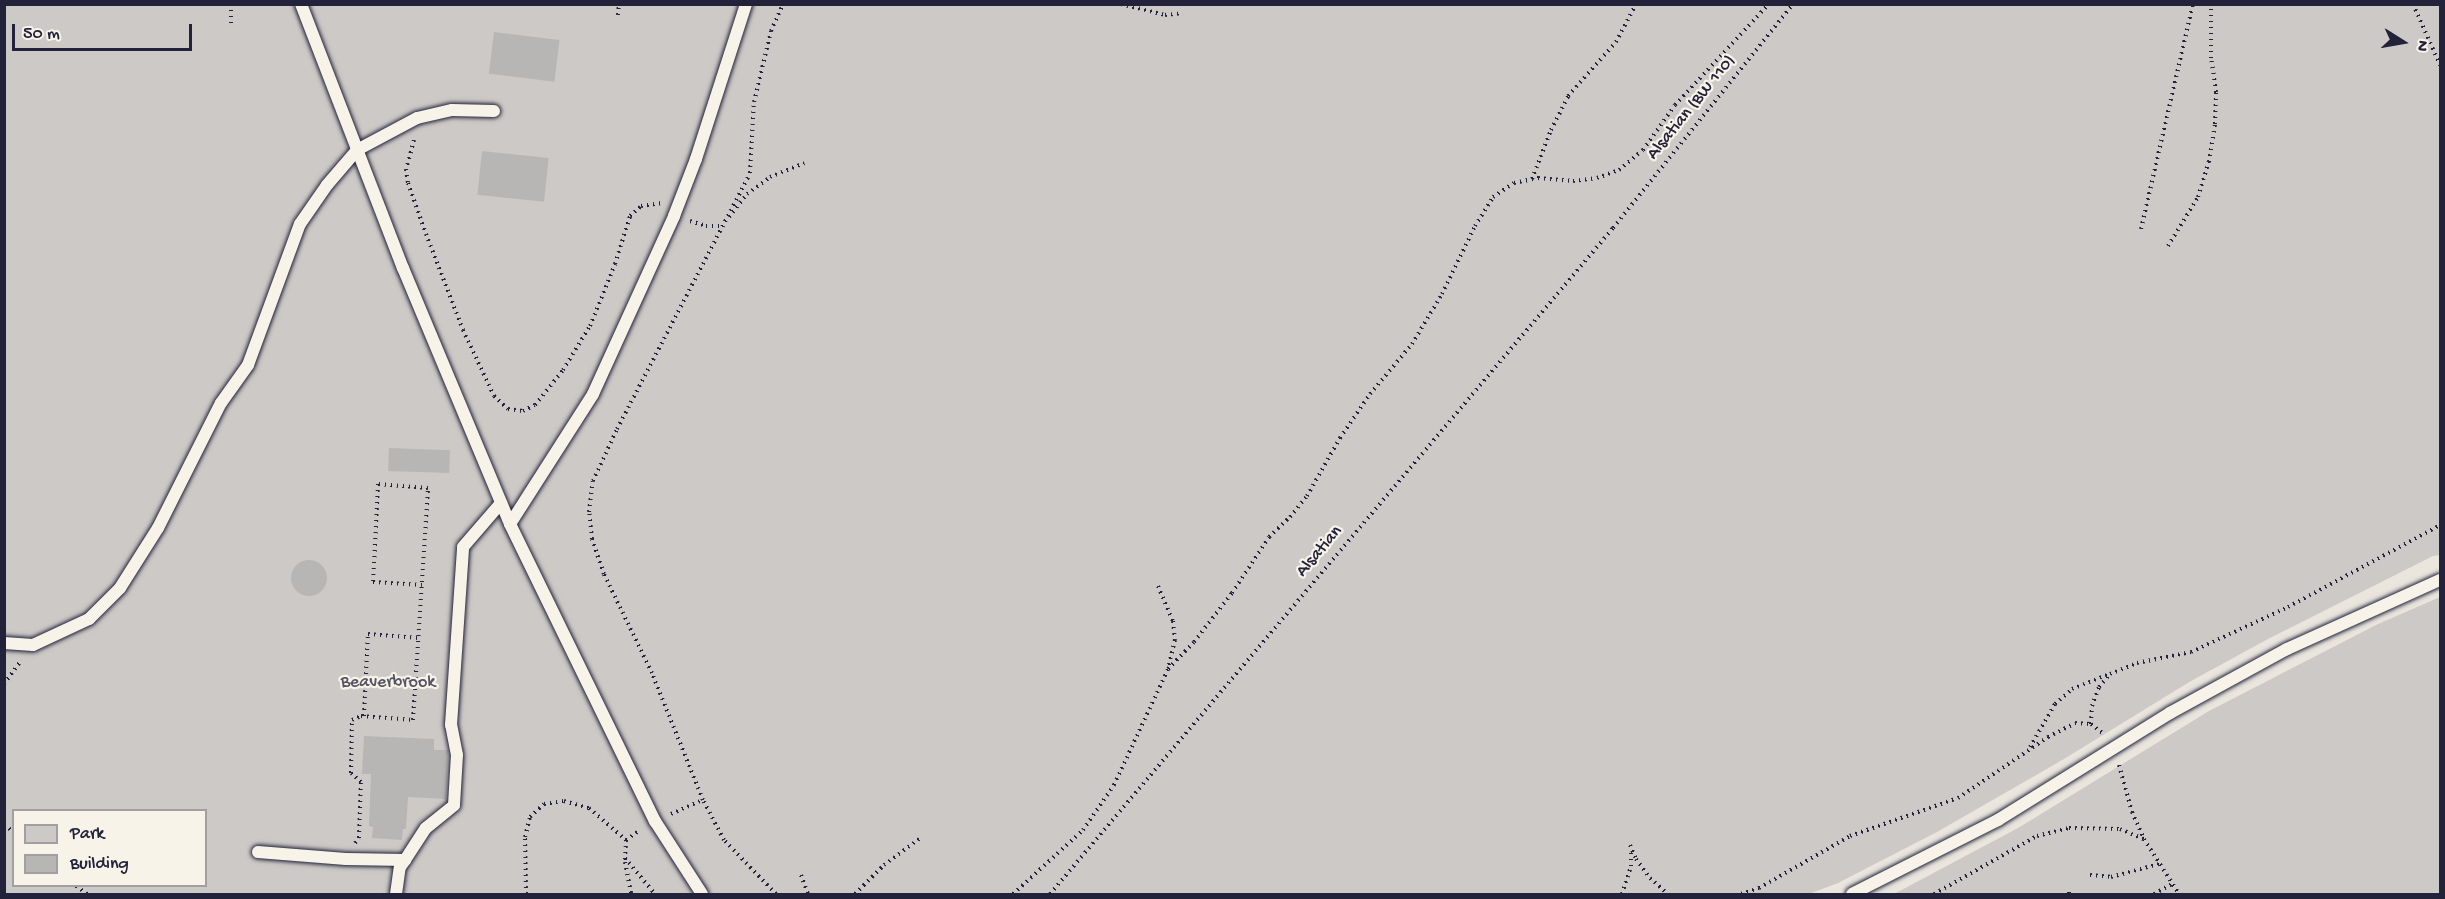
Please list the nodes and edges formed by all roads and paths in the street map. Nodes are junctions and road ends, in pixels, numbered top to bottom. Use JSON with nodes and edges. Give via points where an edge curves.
{"nodes":[{"id":1,"x":231,"y":4,"type":"edge"},
{"id":2,"x":301,"y":4,"type":"edge"},
{"id":3,"x":619,"y":4,"type":"edge"},
{"id":4,"x":746,"y":4,"type":"edge"},
{"id":5,"x":783,"y":4,"type":"edge"},
{"id":6,"x":1121,"y":4,"type":"edge"},
{"id":7,"x":1636,"y":4,"type":"edge"},
{"id":8,"x":1769,"y":4,"type":"edge"},
{"id":9,"x":1793,"y":4,"type":"edge"},
{"id":10,"x":2193,"y":4,"type":"edge"},
{"id":11,"x":2211,"y":4,"type":"edge"},
{"id":12,"x":2413,"y":4,"type":"edge"},
{"id":13,"x":1183,"y":13,"type":"dead end"},
{"id":14,"x":618,"y":15,"type":"dead end"},
{"id":15,"x":231,"y":26,"type":"dead end"},
{"id":16,"x":2440,"y":65,"type":"edge"},
{"id":17,"x":494,"y":111,"type":"dead end"},
{"id":18,"x":417,"y":118,"type":"junction"},
{"id":19,"x":357,"y":150,"type":"junction"},
{"id":20,"x":804,"y":163,"type":"dead end"},
{"id":21,"x":1532,"y":179,"type":"junction"},
{"id":22,"x":674,"y":216,"type":"junction"},
{"id":23,"x":721,"y":228,"type":"junction"},
{"id":24,"x":1613,"y":228,"type":"joint"},
{"id":25,"x":2141,"y":229,"type":"dead end"},
{"id":26,"x":2168,"y":246,"type":"dead end"},
{"id":27,"x":501,"y":503,"type":"junction"},
{"id":28,"x":510,"y":524,"type":"junction"},
{"id":29,"x":2440,"y":525,"type":"edge"},
{"id":30,"x":2440,"y":580,"type":"edge"},
{"id":31,"x":422,"y":585,"type":"junction"},
{"id":32,"x":1158,"y":586,"type":"dead end"},
{"id":33,"x":418,"y":638,"type":"junction"},
{"id":34,"x":4,"y":643,"type":"edge"},
{"id":35,"x":1168,"y":669,"type":"junction"},
{"id":36,"x":2118,"y":671,"type":"junction"},
{"id":37,"x":364,"y":716,"type":"junction"},
{"id":38,"x":2091,"y":724,"type":"dead end"},
{"id":39,"x":2029,"y":749,"type":"dead end"},
{"id":40,"x":703,"y":800,"type":"junction"},
{"id":41,"x":655,"y":821,"type":"junction"},
{"id":42,"x":919,"y":839,"type":"dead end"},
{"id":43,"x":2144,"y":839,"type":"dead end"},
{"id":44,"x":626,"y":840,"type":"junction"},
{"id":45,"x":258,"y":852,"type":"dead end"},
{"id":46,"x":625,"y":858,"type":"junction"},
{"id":47,"x":346,"y":859,"type":"junction"},
{"id":48,"x":405,"y":860,"type":"junction"},
{"id":49,"x":2159,"y":864,"type":"dead end"},
{"id":50,"x":801,"y":875,"type":"dead end"},
{"id":51,"x":2090,"y":875,"type":"dead end"},
{"id":52,"x":2172,"y":884,"type":"dead end"},
{"id":53,"x":396,"y":894,"type":"edge"},
{"id":54,"x":526,"y":894,"type":"edge"},
{"id":55,"x":631,"y":894,"type":"edge"},
{"id":56,"x":655,"y":894,"type":"edge"},
{"id":57,"x":702,"y":894,"type":"edge"},
{"id":58,"x":776,"y":894,"type":"edge"},
{"id":59,"x":808,"y":894,"type":"edge"},
{"id":60,"x":855,"y":894,"type":"edge"},
{"id":61,"x":1013,"y":894,"type":"edge"},
{"id":62,"x":1050,"y":894,"type":"edge"},
{"id":63,"x":1622,"y":894,"type":"edge"},
{"id":64,"x":1668,"y":894,"type":"edge"},
{"id":65,"x":1852,"y":894,"type":"edge"},
{"id":66,"x":1934,"y":894,"type":"edge"},
{"id":67,"x":2154,"y":894,"type":"edge"}],
"edges":[{"from":1,"to":15,"type":"path"},
{"from":2,"to":19,"type":"lane"},
{"from":3,"to":14,"type":"path"},
{"from":4,"to":22,"type":"lane"},
{"from":5,"to":23,"type":"path","via":[[771,31],[754,102],[750,173]]},
{"from":6,"to":13,"type":"path","via":[[1165,15]]},
{"from":7,"to":21,"type":"path","via":[[1616,42],[1568,96]]},
{"from":8,"to":21,"type":"path","via":[[1675,105],[1643,150],[1619,170],[1597,178]]},
{"from":9,"to":24,"type":"path","name":"Alsatian (BW 110)"},
{"from":10,"to":25,"type":"path"},
{"from":11,"to":26,"type":"path","via":[[2211,58],[2216,92],[2209,162],[2198,197]]},
{"from":12,"to":16,"type":"path"},
{"from":17,"to":18,"type":"lane","via":[[452,110]]},
{"from":18,"to":19,"type":"lane"},
{"from":18,"to":22,"type":"path","via":[[406,169],[408,183],[463,330],[494,396],[508,409],[523,411],[534,405],[563,370],[590,326],[630,216],[641,206],[669,203]]},
{"from":19,"to":27,"type":"lane"},
{"from":19,"to":34,"type":"lane","via":[[300,224],[248,365],[221,403],[158,528],[120,588],[88,619],[33,645]]},
{"from":20,"to":23,"type":"path","via":[[770,177],[747,194]]},
{"from":21,"to":35,"type":"path","via":[[1514,183],[1493,197],[1412,344],[1370,394],[1307,496],[1269,537],[1232,593]]},
{"from":22,"to":23,"type":"path"},
{"from":22,"to":28,"type":"lane","via":[[593,394]]},
{"from":23,"to":40,"type":"path","via":[[593,481],[590,512],[592,539],[604,574],[652,673]]},
{"from":24,"to":62,"type":"path","name":"Alsatian"},
{"from":27,"to":28,"type":"lane"},
{"from":27,"to":48,"type":"lane","via":[[463,547],[451,725],[458,755],[454,805],[426,828]]},
{"from":28,"to":41,"type":"lane"},
{"from":29,"to":36,"type":"path","via":[[2288,607],[2191,652]]},
{"from":30,"to":65,"type":"lane","via":[[2287,649],[2170,714],[1998,820]]},
{"from":31,"to":31,"type":"path","via":[[428,488],[378,484],[373,582]]},
{"from":31,"to":33,"type":"path"},
{"from":32,"to":35,"type":"path","via":[[1173,621],[1175,640]]},
{"from":33,"to":37,"type":"path","via":[[413,720]]},
{"from":33,"to":37,"type":"path","via":[[368,634]]},
{"from":35,"to":61,"type":"path","via":[[1114,785],[1083,830]]},
{"from":36,"to":38,"type":"path","via":[[2099,687]]},
{"from":36,"to":39,"type":"path","via":[[2072,689],[2055,704]]},
{"from":37,"to":47,"type":"path","via":[[352,720],[351,773],[361,783],[359,838]]},
{"from":40,"to":41,"type":"path"},
{"from":40,"to":58,"type":"path","via":[[724,840],[766,888]]},
{"from":41,"to":44,"type":"path"},
{"from":41,"to":57,"type":"lane"},
{"from":42,"to":60,"type":"path","via":[[884,865]]},
{"from":43,"to":66,"type":"path","via":[[2120,829],[2069,828],[2037,836]]},
{"from":44,"to":46,"type":"path"},
{"from":44,"to":54,"type":"path","via":[[589,808],[564,801],[544,804],[530,817],[525,837]]},
{"from":45,"to":47,"type":"lane"},
{"from":46,"to":55,"type":"path"},
{"from":46,"to":56,"type":"path"},
{"from":47,"to":48,"type":"lane"},
{"from":48,"to":53,"type":"lane","via":[[400,867]]},
{"from":49,"to":51,"type":"path","via":[[2111,877]]},
{"from":50,"to":59,"type":"path"},
{"from":52,"to":67,"type":"path"},
{"from":63,"to":64,"type":"path","via":[[1631,866],[1630,844],[1650,878]]}]}
